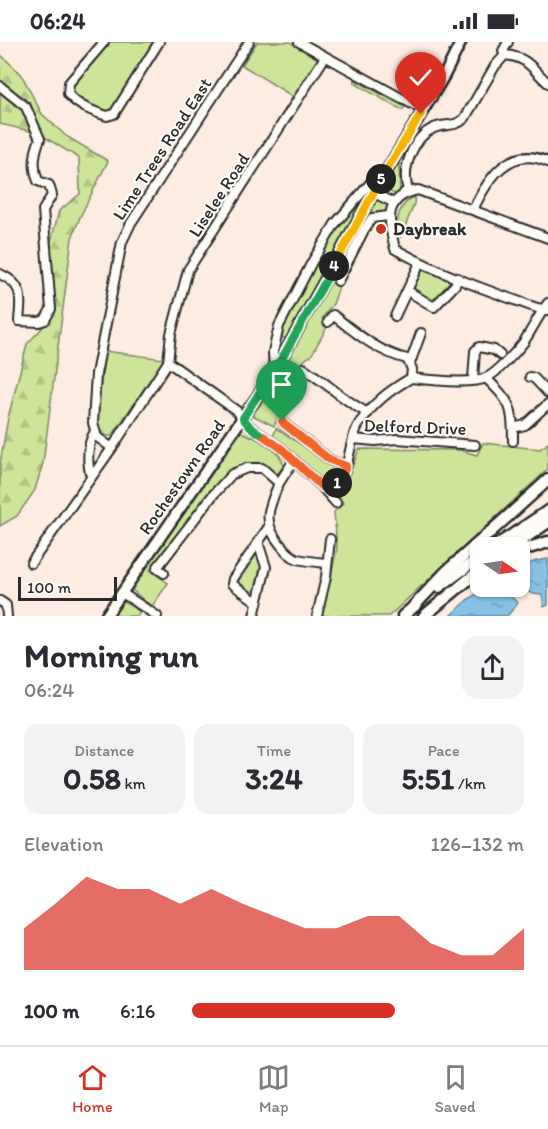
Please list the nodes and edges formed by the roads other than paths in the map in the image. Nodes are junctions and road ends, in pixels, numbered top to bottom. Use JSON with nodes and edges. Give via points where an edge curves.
{"nodes":[{"id":1,"x":104,"y":42,"type":"edge"},
{"id":2,"x":159,"y":42,"type":"edge"},
{"id":3,"x":249,"y":42,"type":"edge"},
{"id":4,"x":298,"y":42,"type":"edge"},
{"id":5,"x":461,"y":42,"type":"edge"},
{"id":6,"x":508,"y":42,"type":"edge"},
{"id":7,"x":505,"y":55,"type":"junction"},
{"id":8,"x":325,"y":57,"type":"junction"},
{"id":9,"x":548,"y":83,"type":"edge"},
{"id":10,"x":0,"y":86,"type":"edge"},
{"id":11,"x":423,"y":110,"type":"junction"},
{"id":12,"x":548,"y":162,"type":"edge"},
{"id":13,"x":382,"y":179,"type":"junction"},
{"id":14,"x":374,"y":193,"type":"junction"},
{"id":15,"x":404,"y":193,"type":"junction"},
{"id":16,"x":394,"y":203,"type":"junction"},
{"id":17,"x":473,"y":210,"type":"junction"},
{"id":18,"x":389,"y":216,"type":"junction"},
{"id":19,"x":548,"y":238,"type":"edge"},
{"id":20,"x":420,"y":263,"type":"junction"},
{"id":21,"x":0,"y":274,"type":"edge"},
{"id":22,"x":458,"y":278,"type":"junction"},
{"id":23,"x":338,"y":281,"type":"dead end"},
{"id":24,"x":408,"y":291,"type":"junction"},
{"id":25,"x":546,"y":307,"type":"edge"},
{"id":26,"x":395,"y":316,"type":"dead end"},
{"id":27,"x":328,"y":322,"type":"dead end"},
{"id":28,"x":421,"y":333,"type":"dead end"},
{"id":29,"x":500,"y":355,"type":"dead end"},
{"id":30,"x":168,"y":362,"type":"junction"},
{"id":31,"x":410,"y":363,"type":"junction"},
{"id":32,"x":303,"y":368,"type":"dead end"},
{"id":33,"x":274,"y":372,"type":"junction"},
{"id":34,"x":530,"y":377,"type":"dead end"},
{"id":35,"x":411,"y":378,"type":"junction"},
{"id":36,"x":486,"y":378,"type":"junction"},
{"id":37,"x":473,"y":380,"type":"junction"},
{"id":38,"x":548,"y":393,"type":"edge"},
{"id":39,"x":548,"y":404,"type":"edge"},
{"id":40,"x":368,"y":413,"type":"junction"},
{"id":41,"x":243,"y":418,"type":"junction"},
{"id":42,"x":282,"y":421,"type":"dead end"},
{"id":43,"x":513,"y":428,"type":"junction"},
{"id":44,"x":94,"y":433,"type":"junction"},
{"id":45,"x":353,"y":439,"type":"junction"},
{"id":46,"x":513,"y":441,"type":"dead end"},
{"id":47,"x":476,"y":445,"type":"dead end"},
{"id":48,"x":112,"y":448,"type":"junction"},
{"id":49,"x":294,"y":460,"type":"junction"},
{"id":50,"x":346,"y":466,"type":"junction"},
{"id":51,"x":91,"y":476,"type":"junction"},
{"id":52,"x":548,"y":480,"type":"edge"},
{"id":53,"x":279,"y":483,"type":"junction"},
{"id":54,"x":322,"y":487,"type":"junction"},
{"id":55,"x":336,"y":503,"type":"dead end"},
{"id":56,"x":548,"y":511,"type":"edge"},
{"id":57,"x":548,"y":522,"type":"edge"},
{"id":58,"x":268,"y":528,"type":"junction"},
{"id":59,"x":509,"y":537,"type":"edge"},
{"id":60,"x":526,"y":537,"type":"edge"},
{"id":61,"x":330,"y":539,"type":"dead end"},
{"id":62,"x":258,"y":542,"type":"junction"},
{"id":63,"x":548,"y":542,"type":"edge"},
{"id":64,"x":530,"y":548,"type":"edge"},
{"id":65,"x":31,"y":563,"type":"dead end"},
{"id":66,"x":326,"y":563,"type":"junction"},
{"id":67,"x":470,"y":564,"type":"edge"},
{"id":68,"x":164,"y":573,"type":"dead end"},
{"id":69,"x":470,"y":579,"type":"edge"},
{"id":70,"x":122,"y":593,"type":"junction"},
{"id":71,"x":0,"y":601,"type":"edge"},
{"id":72,"x":257,"y":602,"type":"junction"},
{"id":73,"x":414,"y":606,"type":"junction"},
{"id":74,"x":144,"y":613,"type":"edge"},
{"id":75,"x":7,"y":616,"type":"edge"},
{"id":76,"x":106,"y":616,"type":"edge"},
{"id":77,"x":157,"y":616,"type":"edge"},
{"id":78,"x":254,"y":616,"type":"edge"},
{"id":79,"x":317,"y":616,"type":"edge"},
{"id":80,"x":403,"y":616,"type":"edge"},
{"id":81,"x":424,"y":616,"type":"edge"}],
"edges":[{"from":1,"to":2,"type":"street","via":[[69,83],[68,94],[88,110],[107,116],[114,114]]},
{"from":3,"to":44,"type":"street","name":"Lime Trees Road East","via":[[122,242],[96,374]]},
{"from":4,"to":8,"type":"street"},
{"from":5,"to":11,"type":"main road","name":"Rochestown Road"},
{"from":6,"to":7,"type":"street"},
{"from":7,"to":9,"type":"street","via":[[526,61]]},
{"from":7,"to":15,"type":"street","via":[[465,118],[459,124],[432,129],[420,140],[405,172],[408,190]]},
{"from":8,"to":11,"type":"street"},
{"from":8,"to":30,"type":"street","name":"Liselee Road","via":[[188,270],[171,334]]},
{"from":10,"to":21,"type":"street","via":[[26,107],[40,139],[35,173],[38,181],[49,185],[52,195],[43,210],[51,309],[45,320],[19,321],[21,296],[13,280]]},
{"from":11,"to":13,"type":"main road","name":"Rochestown Road"},
{"from":12,"to":17,"type":"street","via":[[520,158],[505,165],[489,180]]},
{"from":13,"to":14,"type":"main road","name":"Rochestown Road"},
{"from":13,"to":33,"type":"street","via":[[372,181],[335,224],[312,261],[279,326],[273,352]]},
{"from":14,"to":16,"type":"street"},
{"from":14,"to":33,"type":"main road","name":"Rochestown Road"},
{"from":15,"to":16,"type":"street"},
{"from":15,"to":17,"type":"street","via":[[418,190]]},
{"from":16,"to":18,"type":"street"},
{"from":17,"to":19,"type":"street"},
{"from":18,"to":20,"type":"street","via":[[395,249]]},
{"from":18,"to":23,"type":"street","via":[[372,218]]},
{"from":20,"to":22,"type":"street"},
{"from":20,"to":24,"type":"street"},
{"from":22,"to":24,"type":"street","via":[[434,307]]},
{"from":22,"to":25,"type":"street"},
{"from":24,"to":26,"type":"street"},
{"from":25,"to":36,"type":"street","via":[[522,344]]},
{"from":27,"to":31,"type":"street","via":[[333,315],[373,345]]},
{"from":28,"to":31,"type":"street"},
{"from":29,"to":37,"type":"street","via":[[479,347],[475,351]]},
{"from":30,"to":41,"type":"street"},
{"from":30,"to":48,"type":"street"},
{"from":31,"to":35,"type":"street"},
{"from":32,"to":40,"type":"street","name":"Delford Drive"},
{"from":33,"to":41,"type":"main road","name":"Rochestown Road"},
{"from":34,"to":38,"type":"street"},
{"from":35,"to":37,"type":"street"},
{"from":35,"to":40,"type":"street","name":"Delford Drive","via":[[389,390]]},
{"from":36,"to":37,"type":"street"},
{"from":36,"to":43,"type":"street","via":[[509,402]]},
{"from":39,"to":43,"type":"street","via":[[525,424]]},
{"from":40,"to":45,"type":"street","name":"Delford Drive","via":[[357,426]]},
{"from":41,"to":49,"type":"street"},
{"from":41,"to":70,"type":"main road","name":"Rochestown Road"},
{"from":42,"to":50,"type":"street","via":[[330,460]]},
{"from":43,"to":46,"type":"street"},
{"from":44,"to":48,"type":"street"},
{"from":44,"to":51,"type":"street","name":"Lime Trees Road East","via":[[88,467]]},
{"from":45,"to":47,"type":"street","name":"Delford Drive"},
{"from":45,"to":50,"type":"street","name":"Delford Drive"},
{"from":48,"to":51,"type":"street"},
{"from":49,"to":53,"type":"street"},
{"from":49,"to":54,"type":"street"},
{"from":50,"to":54,"type":"street","name":"Delford Drive","via":[[341,480],[332,487]]},
{"from":51,"to":65,"type":"street"},
{"from":52,"to":73,"type":"highway"},
{"from":53,"to":58,"type":"street","via":[[270,505]]},
{"from":53,"to":68,"type":"street","via":[[262,468],[232,474],[157,568]]},
{"from":54,"to":55,"type":"street"},
{"from":56,"to":59,"type":"highway"},
{"from":57,"to":60,"type":"highway"},
{"from":58,"to":62,"type":"street"},
{"from":58,"to":66,"type":"street","via":[[286,552],[296,558]]},
{"from":61,"to":66,"type":"street"},
{"from":62,"to":72,"type":"street","via":[[266,567]]},
{"from":62,"to":72,"type":"street","via":[[232,584]]},
{"from":63,"to":64,"type":"highway"},
{"from":66,"to":79,"type":"street"},
{"from":67,"to":73,"type":"highway"},
{"from":69,"to":81,"type":"highway"},
{"from":70,"to":74,"type":"street"},
{"from":70,"to":76,"type":"main road","name":"Rochestown Road"},
{"from":71,"to":75,"type":"street","via":[[6,606]]},
{"from":72,"to":78,"type":"street"},
{"from":73,"to":80,"type":"highway"},
{"from":74,"to":77,"type":"street"}]}
